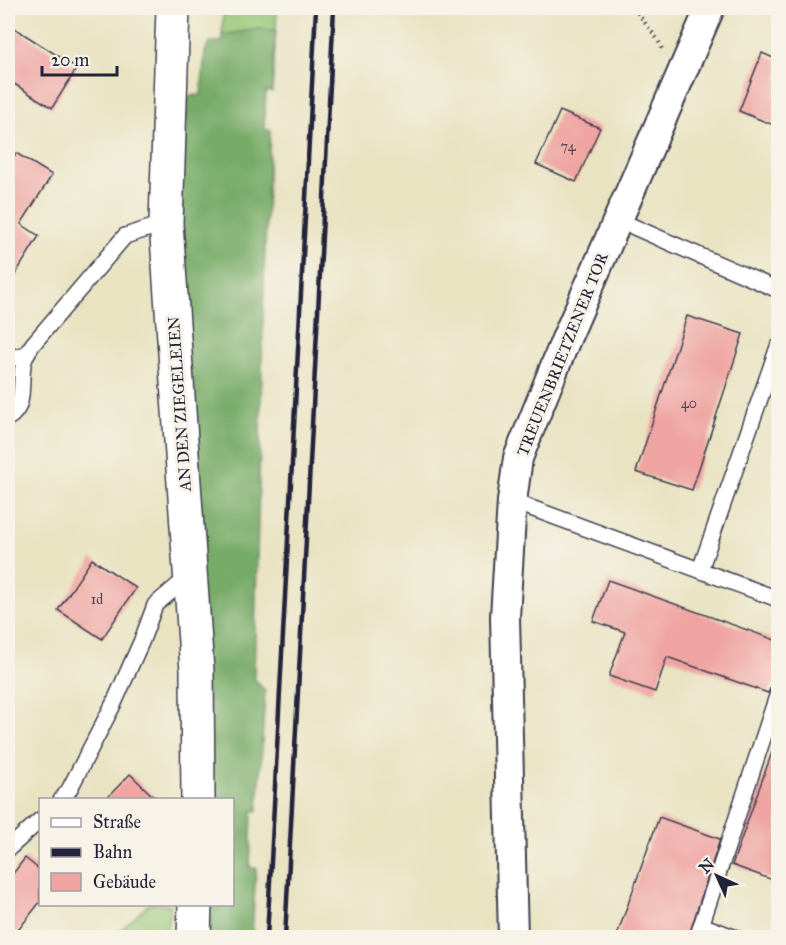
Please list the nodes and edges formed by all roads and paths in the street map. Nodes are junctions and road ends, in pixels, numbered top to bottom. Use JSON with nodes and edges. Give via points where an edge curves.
{"nodes":[{"id":1,"x":172,"y":8,"type":"edge"},
{"id":2,"x":633,"y":8,"type":"edge"},
{"id":3,"x":710,"y":8,"type":"edge"},
{"id":4,"x":678,"y":84,"type":"junction"},
{"id":5,"x":618,"y":220,"type":"junction"},
{"id":6,"x":166,"y":223,"type":"junction"},
{"id":7,"x":778,"y":290,"type":"edge"},
{"id":8,"x":778,"y":347,"type":"edge"},
{"id":9,"x":26,"y":354,"type":"junction"},
{"id":10,"x":8,"y":359,"type":"edge"},
{"id":11,"x":8,"y":418,"type":"edge"},
{"id":12,"x":512,"y":501,"type":"junction"},
{"id":13,"x":700,"y":570,"type":"junction"},
{"id":14,"x":191,"y":574,"type":"junction"},
{"id":15,"x":778,"y":599,"type":"edge"},
{"id":16,"x":778,"y":693,"type":"edge"},
{"id":17,"x":62,"y":798,"type":"edge"},
{"id":18,"x":198,"y":798,"type":"edge"},
{"id":19,"x":39,"y":821,"type":"edge"},
{"id":20,"x":8,"y":849,"type":"edge"},
{"id":21,"x":195,"y":906,"type":"edge"},
{"id":22,"x":699,"y":931,"type":"edge"},
{"id":23,"x":194,"y":938,"type":"edge"},
{"id":24,"x":513,"y":938,"type":"edge"},
{"id":25,"x":736,"y":938,"type":"edge"}],
"edges":[{"from":1,"to":6,"type":"street","name":"AN DEN ZIEGELEIEN"},
{"from":2,"to":4,"type":"path","via":[[658,40]]},
{"from":3,"to":4,"type":"street","name":"TREUENBRIETZENER TOR"},
{"from":4,"to":5,"type":"street","name":"TREUENBRIETZENER TOR"},
{"from":5,"to":7,"type":"lane"},
{"from":5,"to":12,"type":"street","name":"TREUENBRIETZENER TOR","via":[[518,458]]},
{"from":6,"to":9,"type":"lane","via":[[125,236]]},
{"from":6,"to":14,"type":"street","name":"AN DEN ZIEGELEIEN"},
{"from":8,"to":13,"type":"lane"},
{"from":9,"to":10,"type":"lane"},
{"from":9,"to":11,"type":"lane","via":[[18,409]]},
{"from":12,"to":13,"type":"lane"},
{"from":12,"to":24,"type":"street","name":"TREUENBRIETZENER TOR","via":[[505,617]]},
{"from":13,"to":15,"type":"lane"},
{"from":14,"to":17,"type":"lane","via":[[155,605],[114,703]]},
{"from":14,"to":18,"type":"street","name":"AN DEN ZIEGELEIEN"},
{"from":16,"to":22,"type":"lane"},
{"from":19,"to":20,"type":"lane"},
{"from":21,"to":23,"type":"street"},
{"from":22,"to":25,"type":"lane"}]}
